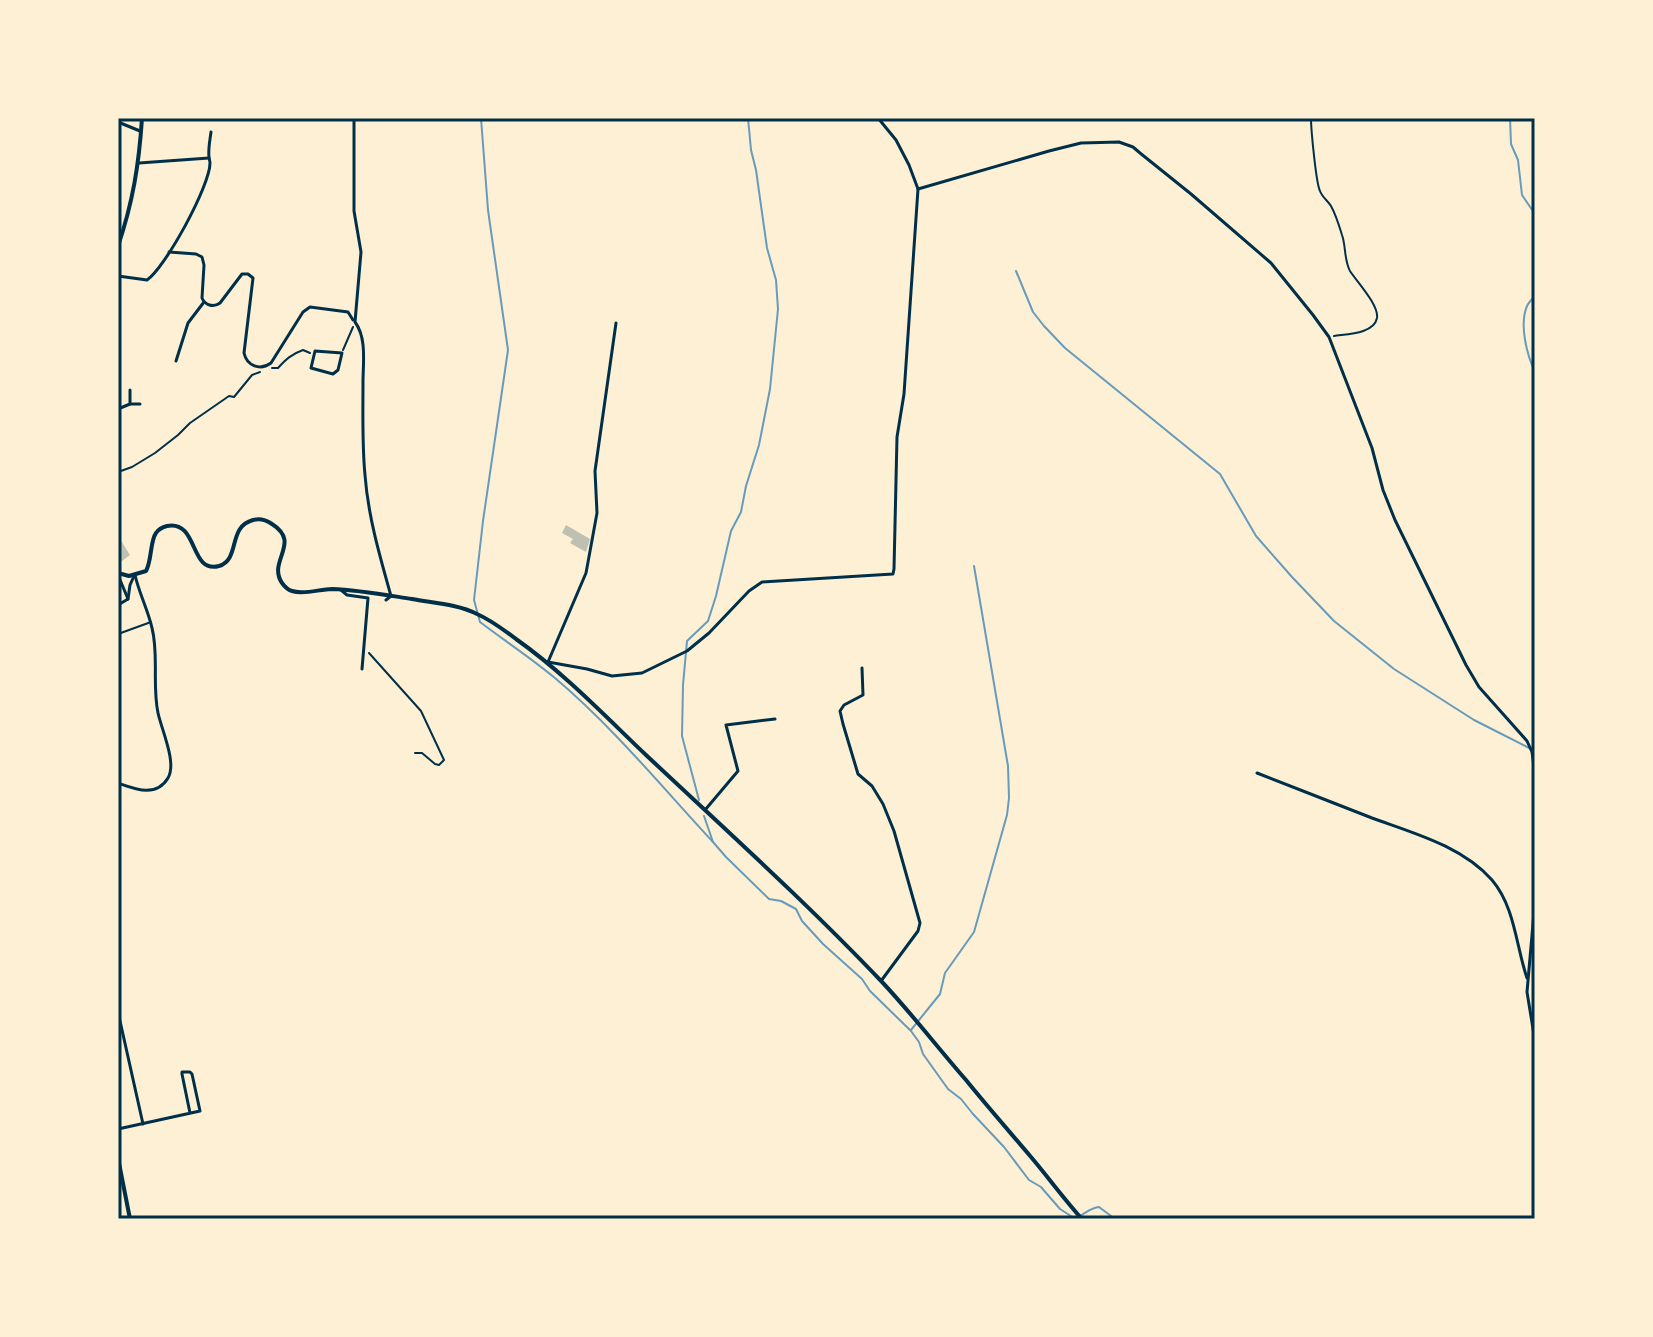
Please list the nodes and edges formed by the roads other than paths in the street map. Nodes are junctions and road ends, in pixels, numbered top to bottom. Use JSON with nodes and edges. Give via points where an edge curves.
{"nodes":[{"id":1,"x":142,"y":118,"type":"edge"},
{"id":2,"x":354,"y":118,"type":"edge"},
{"id":3,"x":878,"y":118,"type":"edge"},
{"id":4,"x":118,"y":122,"type":"edge"},
{"id":5,"x":141,"y":131,"type":"junction"},
{"id":6,"x":211,"y":132,"type":"dead end"},
{"id":7,"x":209,"y":158,"type":"junction"},
{"id":8,"x":139,"y":163,"type":"junction"},
{"id":9,"x":918,"y":189,"type":"junction"},
{"id":10,"x":118,"y":246,"type":"edge"},
{"id":11,"x":169,"y":252,"type":"junction"},
{"id":12,"x":118,"y":276,"type":"edge"},
{"id":13,"x":204,"y":302,"type":"junction"},
{"id":14,"x":355,"y":322,"type":"junction"},
{"id":15,"x":616,"y":323,"type":"dead end"},
{"id":16,"x":314,"y":356,"type":"joint"},
{"id":17,"x":176,"y":361,"type":"dead end"},
{"id":18,"x":130,"y":390,"type":"dead end"},
{"id":19,"x":130,"y":404,"type":"junction"},
{"id":20,"x":140,"y":404,"type":"dead end"},
{"id":21,"x":118,"y":409,"type":"edge"},
{"id":22,"x":118,"y":574,"type":"edge"},
{"id":23,"x":135,"y":575,"type":"junction"},
{"id":24,"x":341,"y":590,"type":"junction"},
{"id":25,"x":394,"y":597,"type":"junction"},
{"id":26,"x":128,"y":599,"type":"junction"},
{"id":27,"x":118,"y":605,"type":"edge"},
{"id":28,"x":151,"y":622,"type":"junction"},
{"id":29,"x":118,"y":634,"type":"edge"},
{"id":30,"x":548,"y":662,"type":"junction"},
{"id":31,"x":862,"y":668,"type":"dead end"},
{"id":32,"x":362,"y":669,"type":"dead end"},
{"id":33,"x":775,"y":719,"type":"dead end"},
{"id":34,"x":1257,"y":773,"type":"dead end"},
{"id":35,"x":1535,"y":774,"type":"edge"},
{"id":36,"x":118,"y":783,"type":"edge"},
{"id":37,"x":705,"y":810,"type":"junction"},
{"id":38,"x":1535,"y":901,"type":"edge"},
{"id":39,"x":1527,"y":978,"type":"junction"},
{"id":40,"x":881,"y":982,"type":"junction"},
{"id":41,"x":118,"y":1012,"type":"edge"},
{"id":42,"x":1535,"y":1041,"type":"edge"},
{"id":43,"x":190,"y":1113,"type":"junction"},
{"id":44,"x":143,"y":1124,"type":"junction"},
{"id":45,"x":118,"y":1129,"type":"edge"},
{"id":46,"x":118,"y":1158,"type":"edge"},
{"id":47,"x":121,"y":1187,"type":"edge"},
{"id":48,"x":130,"y":1219,"type":"edge"},
{"id":49,"x":1081,"y":1219,"type":"edge"}],
"edges":[{"from":1,"to":5,"type":"street"},
{"from":2,"to":14,"type":"street","via":[[354,211],[361,252]]},
{"from":3,"to":9,"type":"street","via":[[896,140]]},
{"from":4,"to":5,"type":"street"},
{"from":5,"to":8,"type":"street"},
{"from":6,"to":7,"type":"street"},
{"from":7,"to":8,"type":"street"},
{"from":7,"to":11,"type":"street","via":[[198,200]]},
{"from":8,"to":10,"type":"street"},
{"from":9,"to":30,"type":"street","via":[[897,437],[893,574],[762,582],[687,651],[642,673],[612,676]]},
{"from":9,"to":35,"type":"street","via":[[1081,143],[1119,142],[1133,147],[1271,263],[1329,337],[1395,520],[1479,687],[1527,741]]},
{"from":11,"to":12,"type":"street","via":[[147,280]]},
{"from":11,"to":13,"type":"street","via":[[202,257]]},
{"from":13,"to":14,"type":"street","via":[[218,304],[242,274],[253,278],[244,353],[249,363],[263,367],[310,307],[348,312]]},
{"from":13,"to":17,"type":"street","via":[[188,323]]},
{"from":14,"to":25,"type":"street","via":[[364,346],[365,477],[378,551]]},
{"from":15,"to":30,"type":"street","via":[[586,573]]},
{"from":16,"to":16,"type":"street","via":[[315,351],[342,353],[333,374],[311,368]]},
{"from":18,"to":19,"type":"street"},
{"from":19,"to":20,"type":"street"},
{"from":19,"to":21,"type":"street"},
{"from":22,"to":23,"type":"street"},
{"from":22,"to":26,"type":"street"},
{"from":23,"to":24,"type":"street","via":[[148,569],[153,537],[162,528],[182,528],[201,561],[216,566],[231,557],[242,526],[262,520],[284,535],[278,573],[286,588]]},
{"from":23,"to":26,"type":"street"},
{"from":23,"to":28,"type":"street"},
{"from":24,"to":25,"type":"street"},
{"from":24,"to":32,"type":"street","via":[[368,598]]},
{"from":25,"to":30,"type":"street","via":[[475,612]]},
{"from":26,"to":27,"type":"street"},
{"from":28,"to":29,"type":"street"},
{"from":28,"to":36,"type":"street","via":[[156,700],[171,771],[164,784],[151,791]]},
{"from":30,"to":37,"type":"street"},
{"from":31,"to":40,"type":"street","via":[[863,695],[840,711],[858,774],[872,786],[894,831],[920,923]]},
{"from":33,"to":37,"type":"street","via":[[726,725],[738,771]]},
{"from":34,"to":39,"type":"street","via":[[1441,844],[1474,864],[1492,880],[1511,916]]},
{"from":37,"to":40,"type":"street"},
{"from":38,"to":39,"type":"street"},
{"from":39,"to":42,"type":"street"},
{"from":40,"to":49,"type":"street"},
{"from":41,"to":44,"type":"street"},
{"from":43,"to":43,"type":"street","via":[[200,1111],[189,1071],[182,1073]]},
{"from":43,"to":44,"type":"street"},
{"from":44,"to":45,"type":"street"},
{"from":46,"to":47,"type":"street"},
{"from":47,"to":48,"type":"street"}]}
